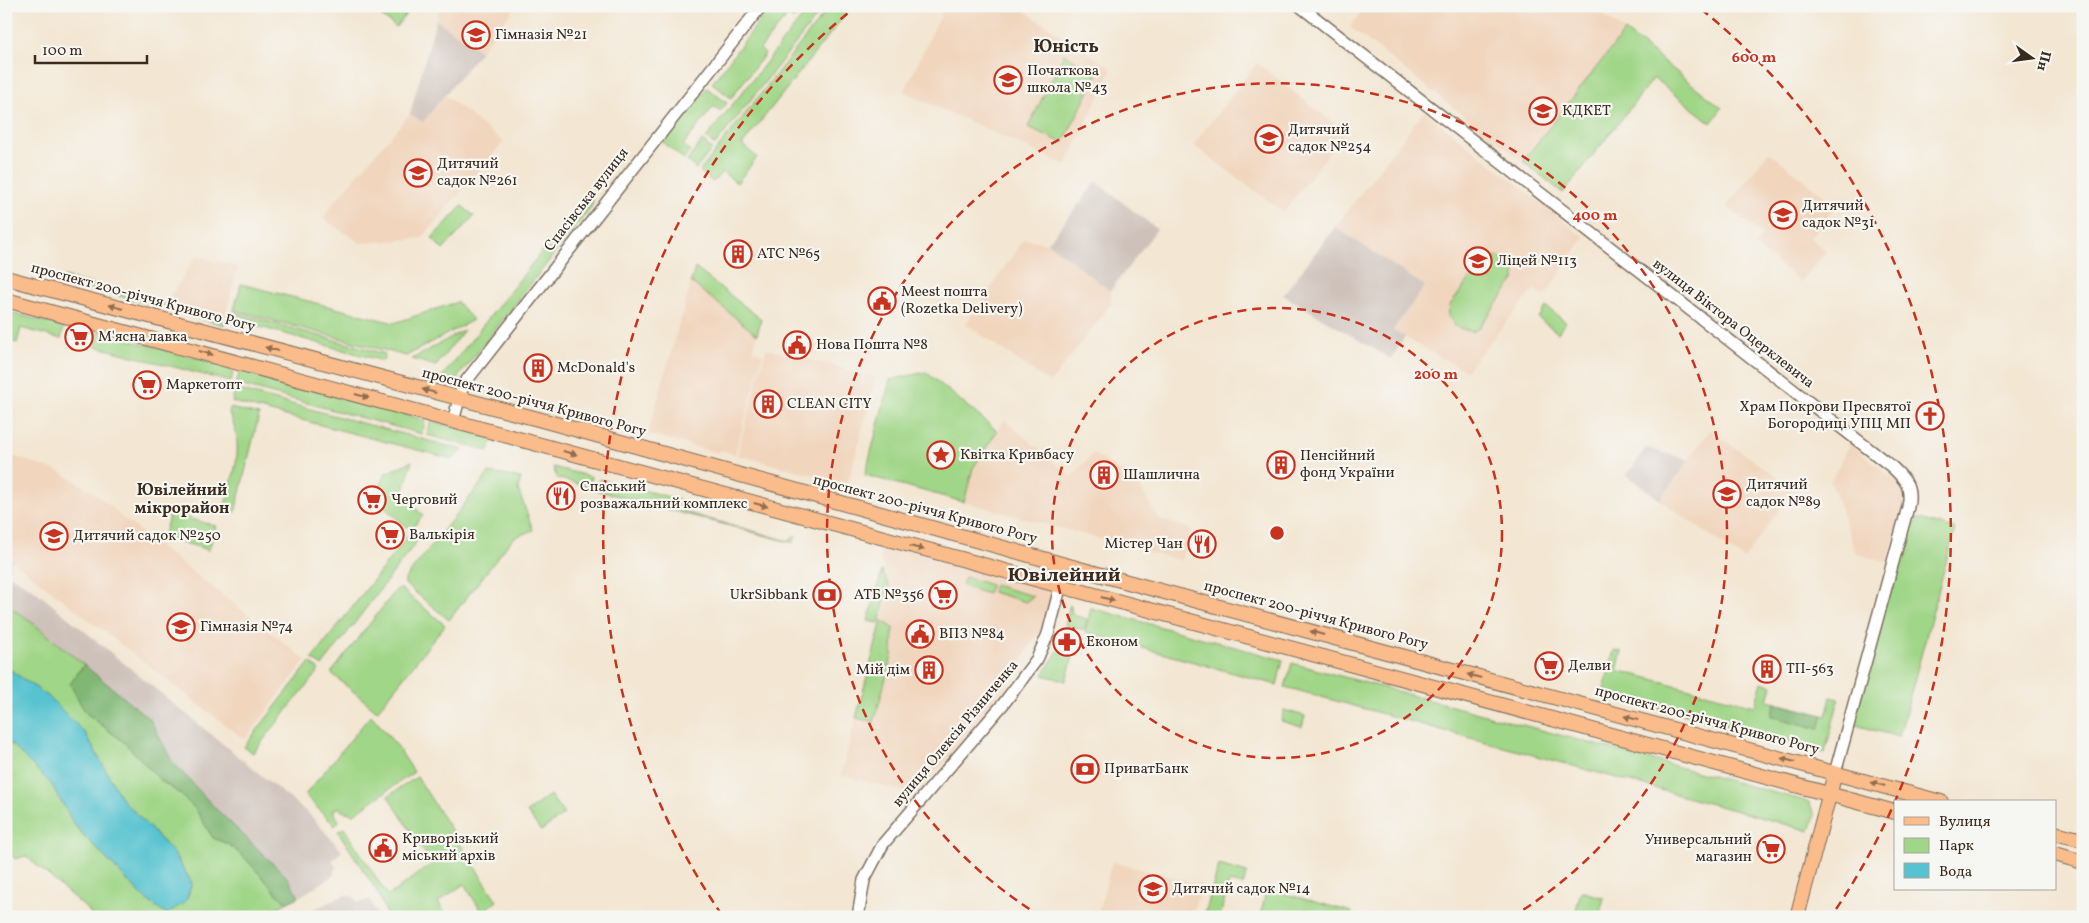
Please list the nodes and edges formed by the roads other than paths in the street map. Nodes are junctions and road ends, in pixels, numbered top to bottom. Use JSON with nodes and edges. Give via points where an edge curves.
{"nodes":[{"id":1,"x":760,"y":6,"type":"edge"},
{"id":2,"x":1300,"y":6,"type":"edge"},
{"id":3,"x":6,"y":278,"type":"edge"},
{"id":4,"x":57,"y":291,"type":"junction"},
{"id":5,"x":6,"y":300,"type":"edge"},
{"id":6,"x":51,"y":313,"type":"junction"},
{"id":7,"x":459,"y":399,"type":"junction"},
{"id":8,"x":453,"y":421,"type":"junction"},
{"id":9,"x":1066,"y":566,"type":"junction"},
{"id":10,"x":1061,"y":586,"type":"junction"},
{"id":11,"x":1415,"y":660,"type":"junction"},
{"id":12,"x":1409,"y":680,"type":"junction"},
{"id":13,"x":1835,"y":773,"type":"junction"},
{"id":14,"x":1830,"y":794,"type":"junction"},
{"id":15,"x":1935,"y":800,"type":"edge"},
{"id":16,"x":1894,"y":812,"type":"edge"},
{"id":17,"x":2056,"y":833,"type":"edge"},
{"id":18,"x":2083,"y":840,"type":"edge"},
{"id":19,"x":2056,"y":854,"type":"edge"},
{"id":20,"x":2083,"y":862,"type":"edge"},
{"id":21,"x":858,"y":917,"type":"edge"},
{"id":22,"x":1797,"y":917,"type":"edge"}],
"edges":[{"from":1,"to":7,"type":"street","name":"Спасівська вулиця","via":[[466,380]]},
{"from":2,"to":13,"type":"street","name":"вулиця Віктора Оцерклевича","via":[[1907,481],[1910,492],[1908,507]]},
{"from":3,"to":4,"type":"main road","name":"проспект 200-річчя Кривого Рогу"},
{"from":4,"to":6,"type":"main road"},
{"from":7,"to":4,"type":"main road","name":"проспект 200-річчя Кривого Рогу","one_way":true},
{"from":5,"to":6,"type":"main road"},
{"from":6,"to":8,"type":"main road","one_way":true},
{"from":7,"to":8,"type":"street","name":"Спасівська вулиця"},
{"from":7,"to":9,"type":"main road","name":"проспект 200-річчя Кривого Рогу"},
{"from":8,"to":10,"type":"main road","one_way":true},
{"from":9,"to":10,"type":"street","name":"вулиця Олексія Різниченка"},
{"from":11,"to":9,"type":"main road","name":"проспект 200-річчя Кривого Рогу","one_way":true},
{"from":10,"to":12,"type":"main road","one_way":true},
{"from":10,"to":21,"type":"street","name":"вулиця Олексія Різниченка","via":[[1048,634],[1037,659],[1004,703],[883,844],[864,880]]},
{"from":11,"to":12,"type":"main road"},
{"from":13,"to":11,"type":"main road","name":"проспект 200-річчя Кривого Рогу","one_way":true},
{"from":12,"to":14,"type":"main road"},
{"from":13,"to":14,"type":"main road"},
{"from":15,"to":13,"type":"main road","name":"проспект 200-річчя Кривого Рогу","one_way":true},
{"from":14,"to":16,"type":"main road"},
{"from":14,"to":22,"type":"main road"},
{"from":17,"to":18,"type":"main road"},
{"from":19,"to":20,"type":"main road"}]}
